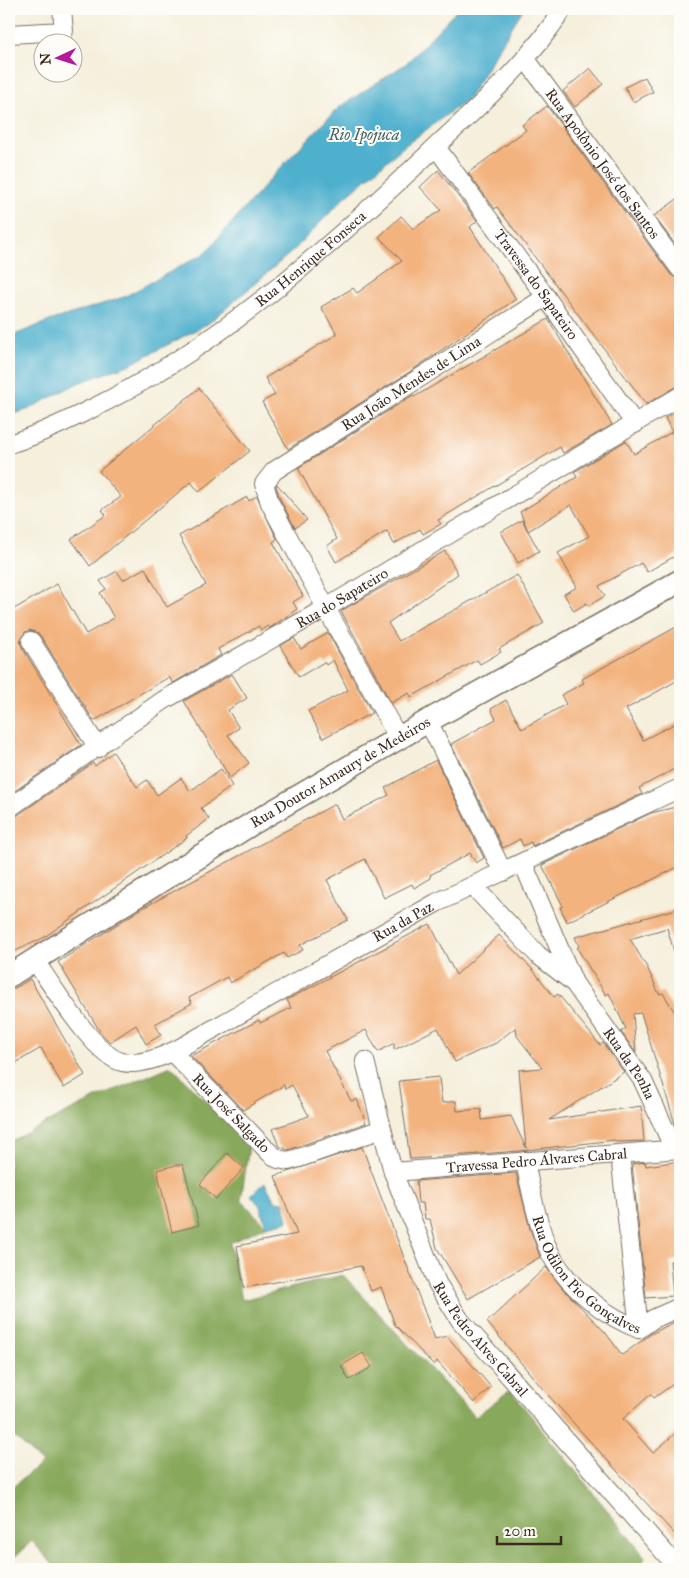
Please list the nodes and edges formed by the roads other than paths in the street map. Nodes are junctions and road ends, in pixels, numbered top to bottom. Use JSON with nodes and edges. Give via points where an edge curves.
{"nodes":[{"id":1,"x":62,"y":9,"type":"edge"},
{"id":2,"x":563,"y":9,"type":"edge"},
{"id":3,"x":9,"y":34,"type":"edge"},
{"id":4,"x":525,"y":58,"type":"junction"},
{"id":5,"x":436,"y":147,"type":"junction"},
{"id":6,"x":680,"y":269,"type":"edge"},
{"id":7,"x":546,"y":297,"type":"junction"},
{"id":8,"x":680,"y":396,"type":"edge"},
{"id":9,"x":635,"y":424,"type":"junction"},
{"id":10,"x":9,"y":444,"type":"edge"},
{"id":11,"x":680,"y":581,"type":"edge"},
{"id":12,"x":326,"y":608,"type":"junction"},
{"id":13,"x":31,"y":641,"type":"dead end"},
{"id":14,"x":428,"y":721,"type":"junction"},
{"id":15,"x":399,"y":739,"type":"junction"},
{"id":16,"x":98,"y":748,"type":"junction"},
{"id":17,"x":680,"y":788,"type":"edge"},
{"id":18,"x":9,"y":808,"type":"edge"},
{"id":19,"x":523,"y":863,"type":"junction"},
{"id":20,"x":503,"y":872,"type":"junction"},
{"id":21,"x":473,"y":886,"type":"junction"},
{"id":22,"x":35,"y":961,"type":"junction"},
{"id":23,"x":9,"y":976,"type":"edge"},
{"id":24,"x":574,"y":983,"type":"junction"},
{"id":25,"x":172,"y":1052,"type":"junction"},
{"id":26,"x":365,"y":1061,"type":"dead end"},
{"id":27,"x":382,"y":1129,"type":"junction"},
{"id":28,"x":677,"y":1149,"type":"edge"},
{"id":29,"x":620,"y":1154,"type":"junction"},
{"id":30,"x":525,"y":1161,"type":"junction"},
{"id":31,"x":393,"y":1172,"type":"junction"},
{"id":32,"x":680,"y":1307,"type":"edge"},
{"id":33,"x":639,"y":1329,"type":"junction"},
{"id":34,"x":679,"y":1569,"type":"edge"}],
"edges":[{"from":1,"to":3,"type":"street","via":[[64,31]]},
{"from":2,"to":4,"type":"street","name":"Rua Henrique Fonseca"},
{"from":4,"to":5,"type":"street","name":"Rua Henrique Fonseca"},
{"from":4,"to":6,"type":"street","name":"Rua Apolônio José dos Santos"},
{"from":5,"to":7,"type":"street","name":"Travessa do Sapateiro"},
{"from":5,"to":10,"type":"street","name":"Rua Henrique Fonseca","via":[[320,254],[262,301],[188,353],[135,388]]},
{"from":7,"to":9,"type":"street","name":"Travessa do Sapateiro"},
{"from":7,"to":12,"type":"street","name":"Rua João Mendes de Lima","via":[[274,471],[266,480],[264,490]]},
{"from":8,"to":9,"type":"street","name":"Rua do Sapateiro"},
{"from":9,"to":12,"type":"street","name":"Rua do Sapateiro"},
{"from":11,"to":14,"type":"street","name":"Rua Doutor Amaury de Medeiros"},
{"from":12,"to":15,"type":"street"},
{"from":12,"to":16,"type":"street","name":"Rua do Sapateiro","via":[[164,700]]},
{"from":13,"to":16,"type":"street"},
{"from":14,"to":15,"type":"street","name":"Rua Doutor Amaury de Medeiros"},
{"from":14,"to":20,"type":"street"},
{"from":15,"to":22,"type":"street","name":"Rua Doutor Amaury de Medeiros","via":[[253,823]]},
{"from":16,"to":18,"type":"street","name":"Rua do Sapateiro"},
{"from":17,"to":19,"type":"street","name":"Rua da Paz"},
{"from":19,"to":20,"type":"street","name":"Rua da Paz"},
{"from":19,"to":24,"type":"street","name":"Rua da Penha"},
{"from":20,"to":21,"type":"street","name":"Rua da Paz"},
{"from":21,"to":24,"type":"street","name":"Rua da Penha","via":[[538,955]]},
{"from":21,"to":25,"type":"street","name":"Rua da Paz","via":[[410,917]]},
{"from":22,"to":23,"type":"street","name":"Rua Doutor Amaury de Medeiros"},
{"from":22,"to":25,"type":"street","name":"Rua da Paz","via":[[79,1023],[111,1058],[132,1064]]},
{"from":24,"to":28,"type":"street","name":"Rua da Penha","via":[[643,1081]]},
{"from":25,"to":27,"type":"street","name":"Rua José Salgado","via":[[258,1143],[278,1159],[294,1159]]},
{"from":26,"to":27,"type":"street","name":"Rua Pedro Alves Cabral"},
{"from":27,"to":31,"type":"street","name":"Rua Pedro Alves Cabral"},
{"from":28,"to":29,"type":"street","name":"Travessa Pedro Álvares Cabral"},
{"from":29,"to":30,"type":"street","name":"Travessa Pedro Álvares Cabral"},
{"from":29,"to":33,"type":"street","name":"Rua Odilon Pio Gonçalves"},
{"from":30,"to":31,"type":"street","name":"Travessa Pedro Álvares Cabral"},
{"from":30,"to":33,"type":"street","name":"Rua Odilon Pio Gonçalves","via":[[542,1231],[554,1260],[578,1290],[624,1323]]},
{"from":31,"to":34,"type":"street","name":"Rua Pedro Alves Cabral","via":[[437,1283],[460,1320]]},
{"from":32,"to":33,"type":"street"}]}
